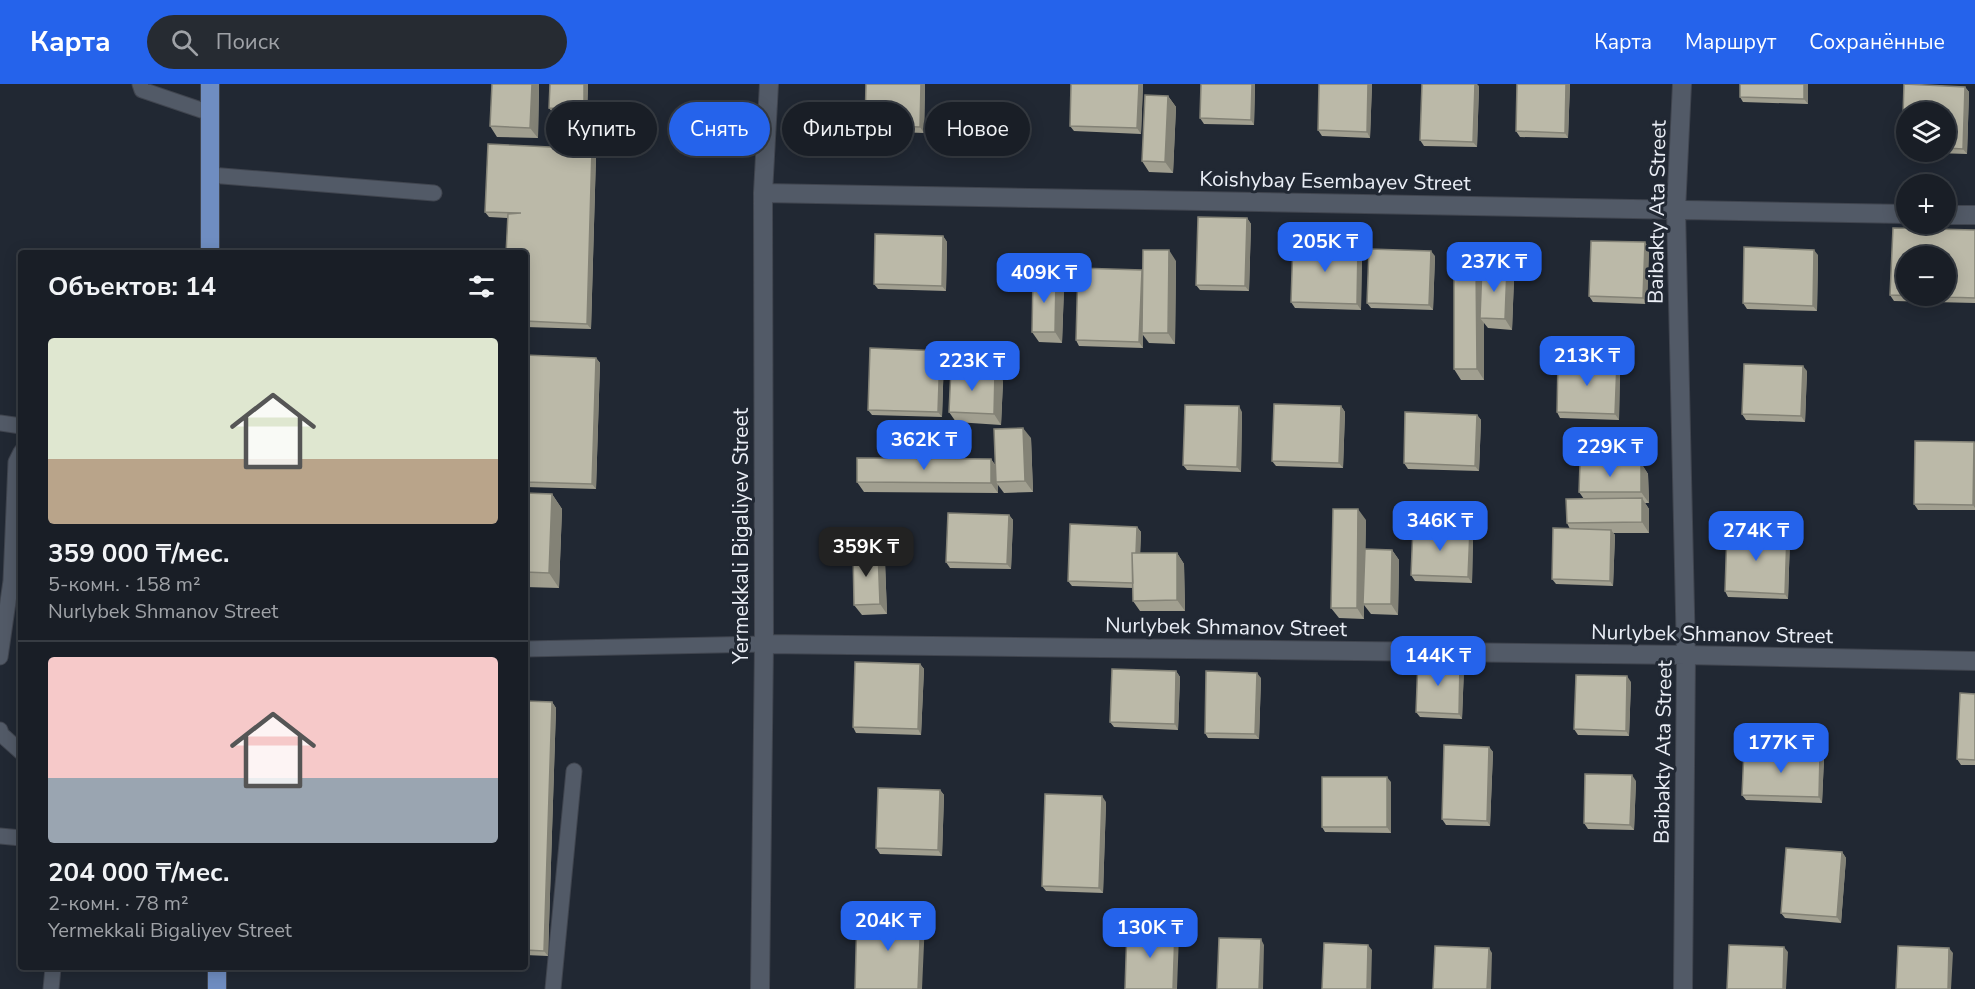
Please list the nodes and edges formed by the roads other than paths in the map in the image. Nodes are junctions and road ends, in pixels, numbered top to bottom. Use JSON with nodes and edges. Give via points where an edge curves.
{"nodes":[{"id":1,"x":140,"y":84,"type":"edge"},
{"id":2,"x":210,"y":84,"type":"edge"},
{"id":3,"x":769,"y":84,"type":"edge"},
{"id":4,"x":1682,"y":84,"type":"edge"},
{"id":5,"x":210,"y":113,"type":"junction"},
{"id":6,"x":210,"y":175,"type":"junction"},
{"id":7,"x":434,"y":193,"type":"dead end"},
{"id":8,"x":764,"y":193,"type":"junction"},
{"id":9,"x":1676,"y":210,"type":"junction"},
{"id":10,"x":1896,"y":214,"type":"edge"},
{"id":11,"x":1956,"y":215,"type":"edge"},
{"id":12,"x":1975,"y":215,"type":"edge"},
{"id":13,"x":210,"y":250,"type":"edge"},
{"id":14,"x":0,"y":423,"type":"edge"},
{"id":15,"x":18,"y":426,"type":"edge"},
{"id":16,"x":18,"y":458,"type":"edge"},
{"id":17,"x":764,"y":644,"type":"junction"},
{"id":18,"x":528,"y":649,"type":"edge"},
{"id":19,"x":1686,"y":656,"type":"junction"},
{"id":20,"x":0,"y":657,"type":"edge"},
{"id":21,"x":1975,"y":662,"type":"edge"},
{"id":22,"x":0,"y":730,"type":"edge"},
{"id":23,"x":18,"y":749,"type":"edge"},
{"id":24,"x":574,"y":771,"type":"dead end"},
{"id":25,"x":0,"y":836,"type":"edge"},
{"id":26,"x":18,"y":838,"type":"edge"},
{"id":27,"x":53,"y":970,"type":"edge"},
{"id":28,"x":217,"y":970,"type":"edge"},
{"id":29,"x":51,"y":989,"type":"edge"},
{"id":30,"x":217,"y":989,"type":"edge"},
{"id":31,"x":554,"y":989,"type":"edge"},
{"id":32,"x":760,"y":989,"type":"edge"},
{"id":33,"x":1683,"y":989,"type":"edge"}],
"edges":[{"from":1,"to":5,"type":"lane","via":[[142,90]]},
{"from":2,"to":5,"type":"main road"},
{"from":3,"to":8,"type":"street","name":"Yermekkali Bigaliyev Street"},
{"from":4,"to":9,"type":"street","name":"Baibakty Ata Street"},
{"from":5,"to":6,"type":"main road"},
{"from":6,"to":7,"type":"lane"},
{"from":6,"to":13,"type":"main road"},
{"from":8,"to":9,"type":"street","name":"Koishybay Esembayev Street"},
{"from":8,"to":17,"type":"street","name":"Yermekkali Bigaliyev Street"},
{"from":9,"to":10,"type":"street","name":"Koishybay Esembayev Street"},
{"from":9,"to":19,"type":"street","name":"Baibakty Ata Street"},
{"from":11,"to":12,"type":"street"},
{"from":14,"to":15,"type":"lane"},
{"from":16,"to":20,"type":"lane","via":[[11,580]]},
{"from":17,"to":18,"type":"lane"},
{"from":17,"to":19,"type":"street","name":"Nurlybek Shmanov Street"},
{"from":17,"to":32,"type":"street","name":"Yermekkali Bigaliyev Street"},
{"from":19,"to":21,"type":"street","name":"Nurlybek Shmanov Street"},
{"from":19,"to":33,"type":"street","name":"Baibakty Ata Street"},
{"from":22,"to":23,"type":"lane"},
{"from":24,"to":31,"type":"lane"},
{"from":25,"to":26,"type":"lane"},
{"from":27,"to":29,"type":"lane"},
{"from":28,"to":30,"type":"main road"}]}
